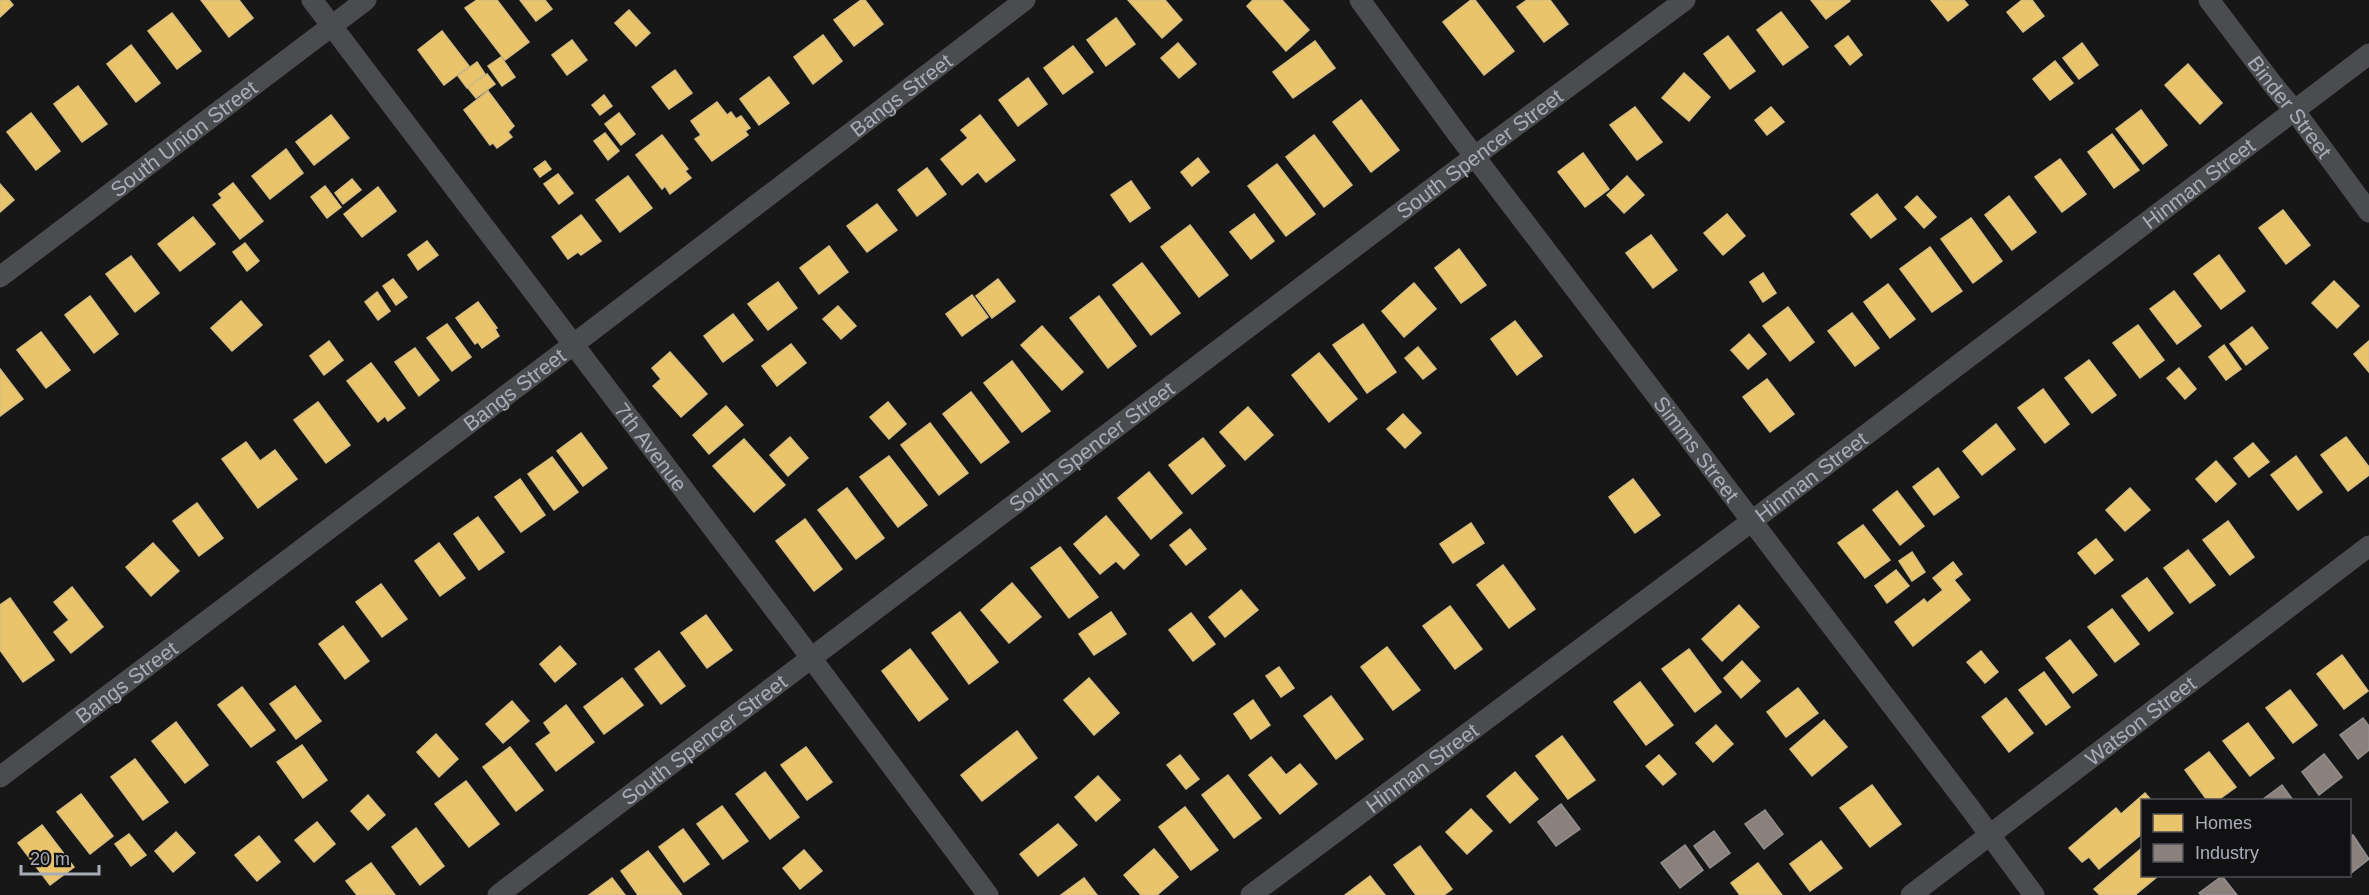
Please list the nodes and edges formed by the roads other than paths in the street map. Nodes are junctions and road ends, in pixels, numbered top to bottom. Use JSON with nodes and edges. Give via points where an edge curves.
{"nodes":[{"id":1,"x":312,"y":0,"type":"edge"},
{"id":2,"x":366,"y":0,"type":"edge"},
{"id":3,"x":1025,"y":0,"type":"edge"},
{"id":4,"x":1360,"y":0,"type":"edge"},
{"id":5,"x":1685,"y":0,"type":"edge"},
{"id":6,"x":2209,"y":0,"type":"edge"},
{"id":7,"x":332,"y":26,"type":"junction"},
{"id":8,"x":2369,"y":54,"type":"edge"},
{"id":9,"x":2294,"y":110,"type":"junction"},
{"id":10,"x":1476,"y":157,"type":"junction"},
{"id":11,"x":2369,"y":212,"type":"edge"},
{"id":12,"x":0,"y":277,"type":"edge"},
{"id":13,"x":574,"y":344,"type":"junction"},
{"id":14,"x":1752,"y":521,"type":"junction"},
{"id":15,"x":2369,"y":546,"type":"edge"},
{"id":16,"x":810,"y":657,"type":"junction"},
{"id":17,"x":0,"y":777,"type":"edge"},
{"id":18,"x":1991,"y":835,"type":"junction"},
{"id":19,"x":498,"y":895,"type":"edge"},
{"id":20,"x":988,"y":895,"type":"edge"},
{"id":21,"x":1251,"y":895,"type":"edge"},
{"id":22,"x":1911,"y":895,"type":"edge"},
{"id":23,"x":2034,"y":895,"type":"edge"}],
"edges":[{"from":1,"to":7,"type":"street","name":"7th Avenue"},
{"from":2,"to":7,"type":"street","name":"South Union Street"},
{"from":3,"to":13,"type":"street","name":"Bangs Street"},
{"from":4,"to":10,"type":"street","name":"Simms Street"},
{"from":5,"to":10,"type":"street","name":"South Spencer Street"},
{"from":6,"to":9,"type":"street","name":"Binder Street"},
{"from":7,"to":12,"type":"street","name":"South Union Street"},
{"from":7,"to":13,"type":"street","name":"7th Avenue"},
{"from":8,"to":9,"type":"street","name":"Hinman Street"},
{"from":9,"to":11,"type":"street","name":"Binder Street"},
{"from":9,"to":14,"type":"street","name":"Hinman Street"},
{"from":10,"to":14,"type":"street","name":"Simms Street"},
{"from":10,"to":16,"type":"street","name":"South Spencer Street"},
{"from":13,"to":16,"type":"street","name":"7th Avenue"},
{"from":13,"to":17,"type":"street","name":"Bangs Street"},
{"from":14,"to":18,"type":"street","name":"Simms Street"},
{"from":14,"to":21,"type":"street","name":"Hinman Street"},
{"from":15,"to":18,"type":"street","name":"Watson Street"},
{"from":16,"to":19,"type":"street","name":"South Spencer Street"},
{"from":16,"to":20,"type":"street","name":"7th Avenue"},
{"from":18,"to":22,"type":"street","name":"Watson Street"},
{"from":18,"to":23,"type":"street","name":"Simms Street"}]}
